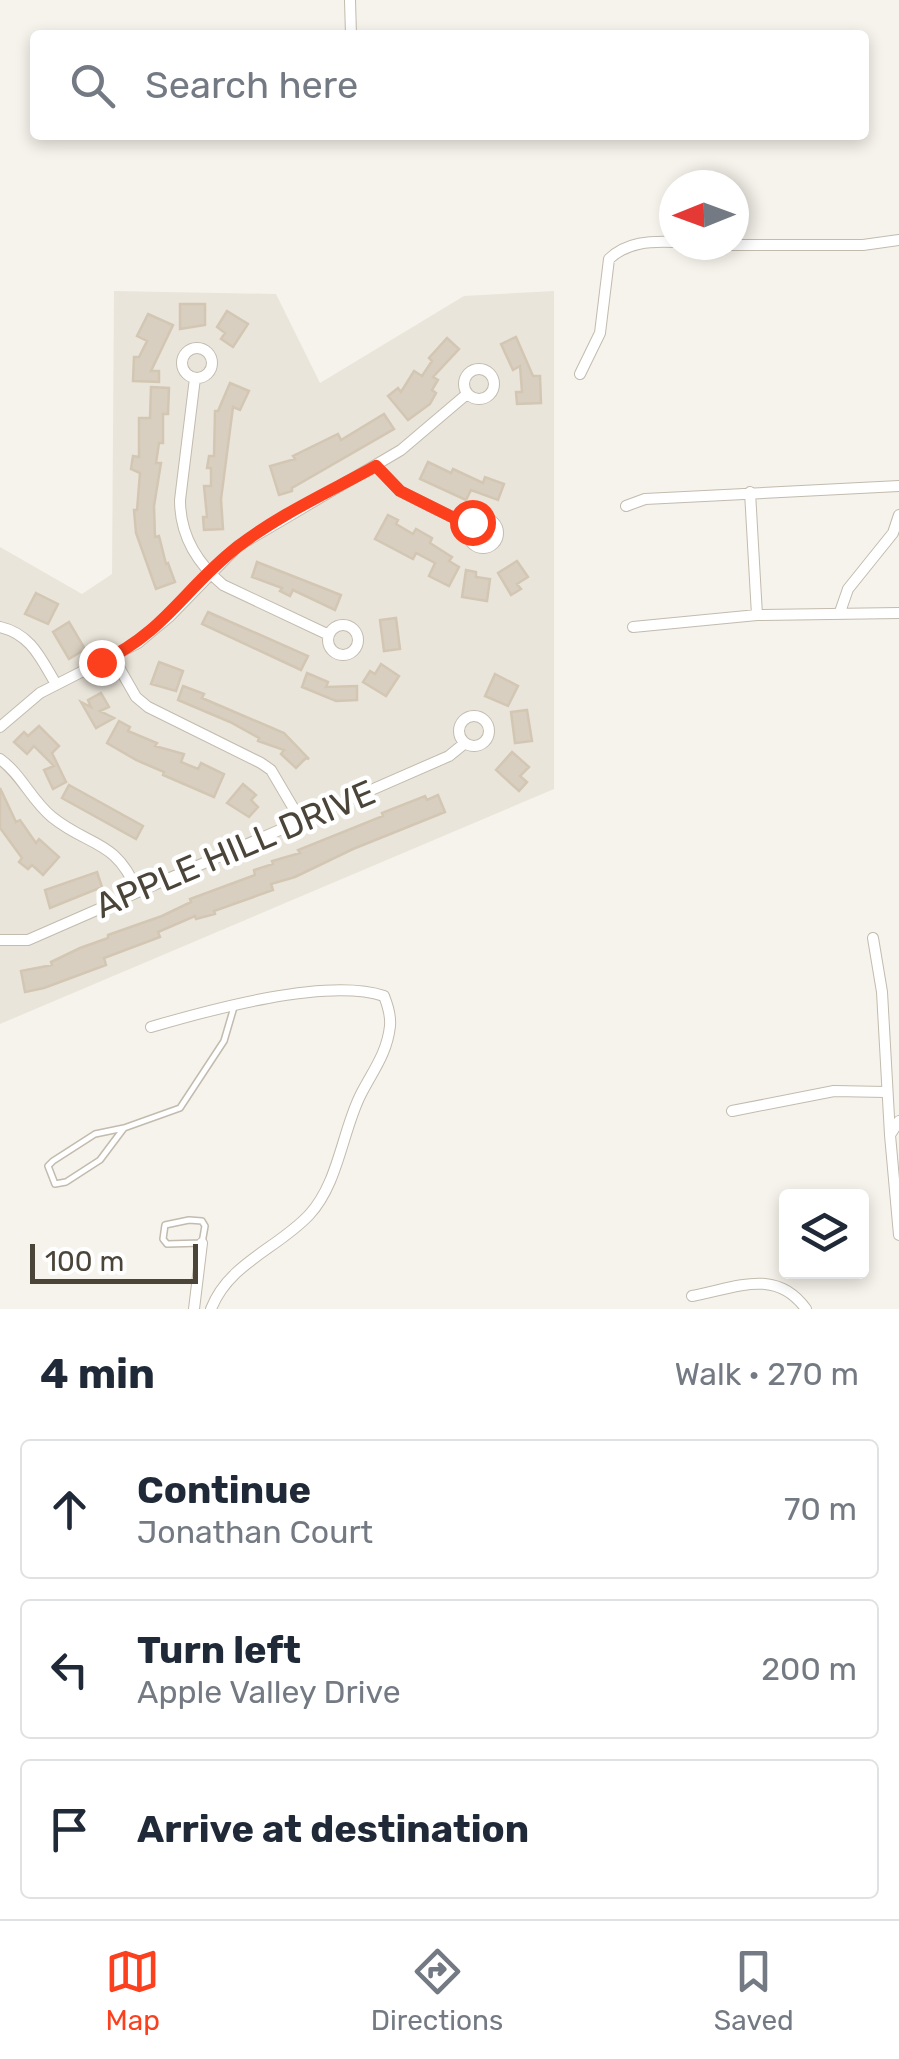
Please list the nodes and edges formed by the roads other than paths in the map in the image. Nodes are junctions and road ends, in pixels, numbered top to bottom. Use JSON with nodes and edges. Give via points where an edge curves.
{"nodes":[{"id":1,"x":350,"y":0,"type":"edge"},
{"id":2,"x":351,"y":30,"type":"edge"},
{"id":3,"x":899,"y":240,"type":"edge"},
{"id":4,"x":659,"y":243,"type":"edge"},
{"id":5,"x":749,"y":245,"type":"edge"},
{"id":6,"x":580,"y":374,"type":"dead end"},
{"id":7,"x":196,"y":378,"type":"dead end"},
{"id":8,"x":467,"y":394,"type":"dead end"},
{"id":9,"x":376,"y":466,"type":"junction"},
{"id":10,"x":899,"y":486,"type":"edge"},
{"id":11,"x":750,"y":492,"type":"junction"},
{"id":12,"x":626,"y":506,"type":"dead end"},
{"id":13,"x":899,"y":515,"type":"edge"},
{"id":14,"x":470,"y":526,"type":"dead end"},
{"id":15,"x":209,"y":573,"type":"junction"},
{"id":16,"x":840,"y":612,"type":"junction"},
{"id":17,"x":899,"y":613,"type":"edge"},
{"id":18,"x":757,"y":615,"type":"junction"},
{"id":19,"x":0,"y":626,"type":"edge"},
{"id":20,"x":633,"y":626,"type":"dead end"},
{"id":21,"x":329,"y":634,"type":"dead end"},
{"id":22,"x":113,"y":657,"type":"junction"},
{"id":23,"x":56,"y":684,"type":"junction"},
{"id":24,"x":0,"y":728,"type":"edge"},
{"id":25,"x":465,"y":743,"type":"dead end"},
{"id":26,"x":0,"y":759,"type":"edge"},
{"id":27,"x":301,"y":821,"type":"junction"},
{"id":28,"x":137,"y":891,"type":"junction"},
{"id":29,"x":873,"y":938,"type":"dead end"},
{"id":30,"x":0,"y":940,"type":"edge"},
{"id":31,"x":234,"y":1004,"type":"junction"},
{"id":32,"x":150,"y":1028,"type":"dead end"},
{"id":33,"x":886,"y":1092,"type":"junction"},
{"id":34,"x":732,"y":1111,"type":"dead end"},
{"id":35,"x":899,"y":1121,"type":"edge"},
{"id":36,"x":124,"y":1128,"type":"junction"},
{"id":37,"x":890,"y":1135,"type":"junction"},
{"id":38,"x":899,"y":1235,"type":"edge"},
{"id":39,"x":202,"y":1244,"type":"junction"},
{"id":40,"x":692,"y":1296,"type":"dead end"},
{"id":41,"x":194,"y":1309,"type":"edge"},
{"id":42,"x":212,"y":1309,"type":"edge"},
{"id":43,"x":806,"y":1309,"type":"edge"}],
"edges":[{"from":1,"to":2,"type":"street"},
{"from":3,"to":5,"type":"street"},
{"from":4,"to":6,"type":"street","via":[[634,244],[609,259],[600,333]]},
{"from":7,"to":15,"type":"street","via":[[180,520]]},
{"from":8,"to":9,"type":"street"},
{"from":9,"to":14,"type":"street","via":[[400,491]]},
{"from":9,"to":15,"type":"street","via":[[266,528]]},
{"from":10,"to":11,"type":"street"},
{"from":11,"to":12,"type":"street"},
{"from":11,"to":18,"type":"street"},
{"from":13,"to":16,"type":"street","via":[[893,533],[848,589]]},
{"from":15,"to":21,"type":"street"},
{"from":15,"to":22,"type":"street","via":[[154,630]]},
{"from":16,"to":17,"type":"street"},
{"from":16,"to":18,"type":"street"},
{"from":18,"to":20,"type":"street"},
{"from":19,"to":23,"type":"street","via":[[32,642]]},
{"from":22,"to":23,"type":"street"},
{"from":22,"to":27,"type":"street","via":[[148,707],[271,770]]},
{"from":23,"to":24,"type":"street"},
{"from":25,"to":27,"type":"street","name":"APPLE HILL DRIVE"},
{"from":26,"to":28,"type":"street","via":[[54,819],[112,851]]},
{"from":27,"to":28,"type":"street","name":"APPLE HILL DRIVE"},
{"from":28,"to":30,"type":"street","name":"APPLE HILL DRIVE","via":[[28,940]]},
{"from":29,"to":33,"type":"street"},
{"from":31,"to":32,"type":"street"},
{"from":31,"to":36,"type":"lane","via":[[224,1042],[180,1108]]},
{"from":31,"to":42,"type":"street","via":[[369,991],[384,996],[390,1028],[322,1196],[308,1216],[227,1279]]},
{"from":33,"to":34,"type":"street","via":[[834,1091]]},
{"from":33,"to":37,"type":"street"},
{"from":35,"to":37,"type":"street"},
{"from":36,"to":36,"type":"lane","via":[[100,1160],[55,1184],[48,1166],[53,1161],[95,1134]]},
{"from":37,"to":38,"type":"street"},
{"from":39,"to":39,"type":"lane","via":[[167,1244],[165,1225],[202,1221]]},
{"from":39,"to":41,"type":"street"},
{"from":40,"to":43,"type":"street","via":[[776,1284],[794,1291]]}]}
